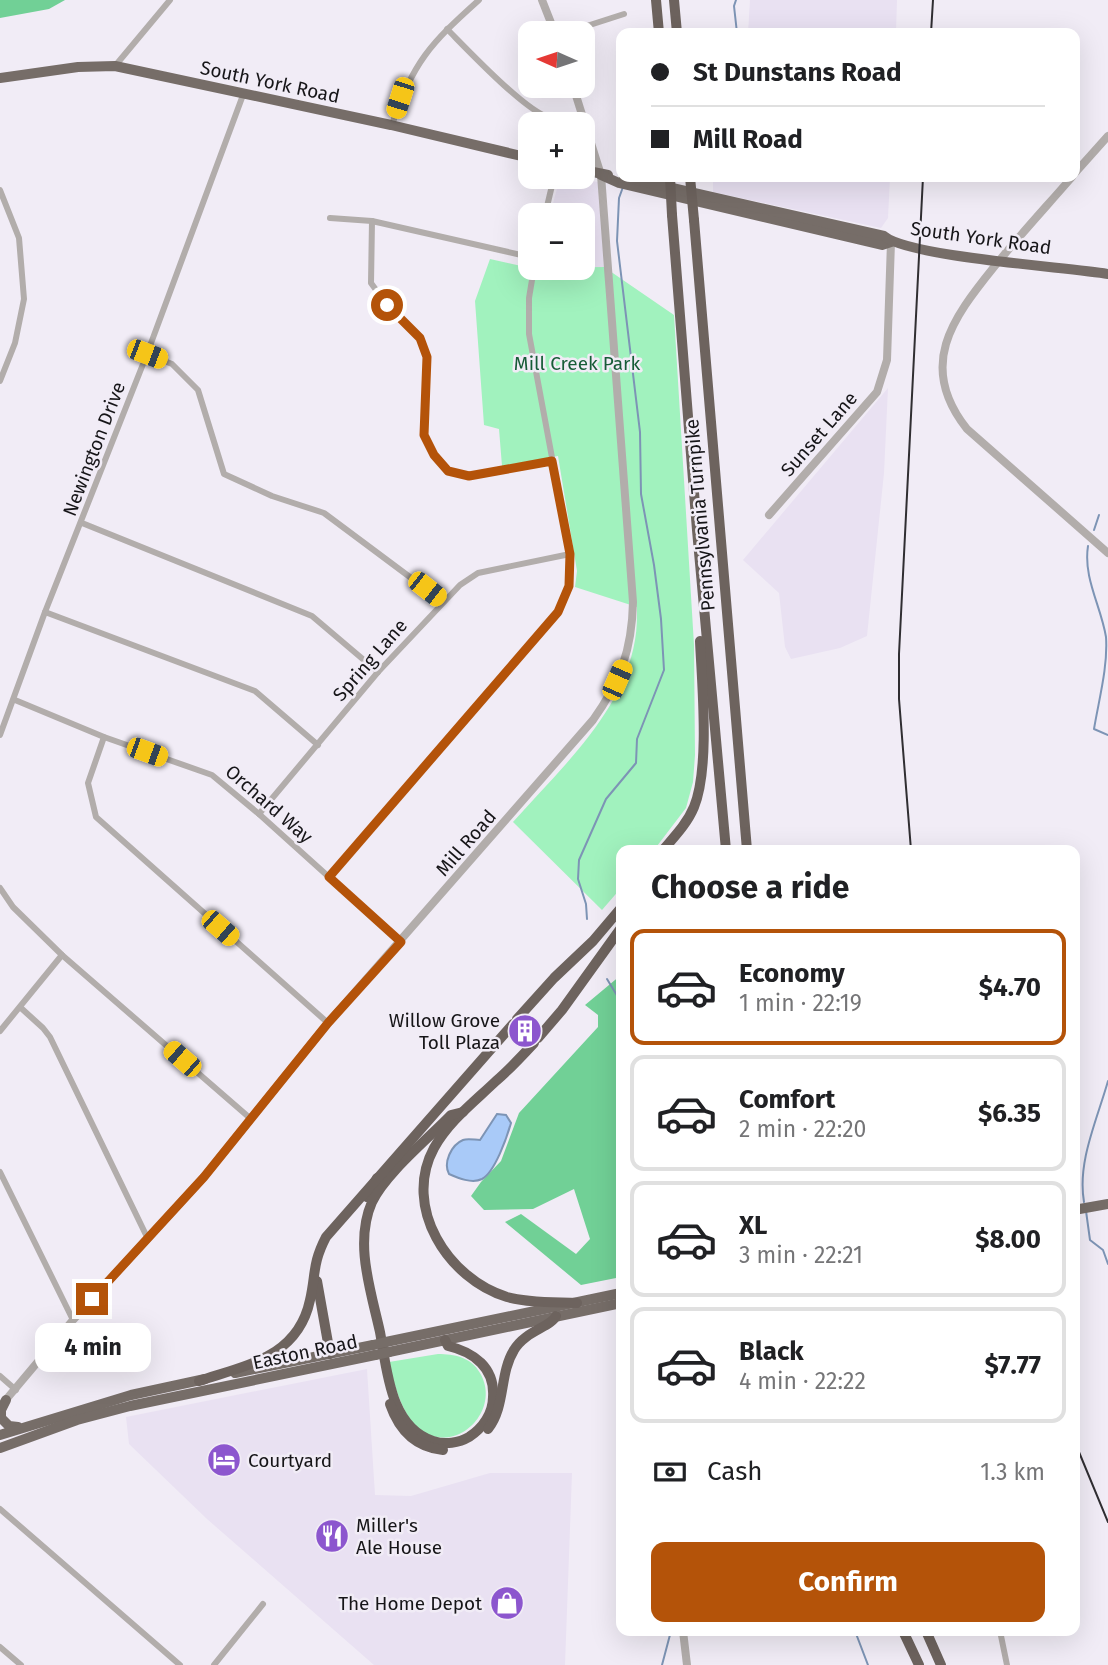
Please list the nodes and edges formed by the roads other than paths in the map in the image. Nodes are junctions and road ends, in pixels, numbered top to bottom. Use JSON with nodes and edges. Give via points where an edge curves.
{"nodes":[{"id":1,"x":170,"y":0,"type":"edge"},
{"id":2,"x":479,"y":0,"type":"edge"},
{"id":3,"x":542,"y":0,"type":"edge"},
{"id":4,"x":656,"y":0,"type":"edge"},
{"id":5,"x":674,"y":0,"type":"edge"},
{"id":6,"x":624,"y":14,"type":"dead end"},
{"id":7,"x":550,"y":21,"type":"edge"},
{"id":8,"x":595,"y":23,"type":"edge"},
{"id":9,"x":659,"y":28,"type":"edge"},
{"id":10,"x":677,"y":28,"type":"edge"},
{"id":11,"x":447,"y":29,"type":"junction"},
{"id":12,"x":115,"y":66,"type":"junction"},
{"id":13,"x":0,"y":78,"type":"edge"},
{"id":14,"x":243,"y":95,"type":"junction"},
{"id":15,"x":538,"y":112,"type":"edge"},
{"id":16,"x":391,"y":125,"type":"junction"},
{"id":17,"x":1108,"y":136,"type":"edge"},
{"id":18,"x":518,"y":155,"type":"edge"},
{"id":19,"x":595,"y":155,"type":"edge"},
{"id":20,"x":1080,"y":168,"type":"edge"},
{"id":21,"x":595,"y":173,"type":"edge"},
{"id":22,"x":601,"y":175,"type":"junction"},
{"id":23,"x":616,"y":177,"type":"edge"},
{"id":24,"x":633,"y":182,"type":"edge"},
{"id":25,"x":670,"y":182,"type":"edge"},
{"id":26,"x":690,"y":182,"type":"edge"},
{"id":27,"x":1068,"y":182,"type":"edge"},
{"id":28,"x":0,"y":190,"type":"edge"},
{"id":29,"x":330,"y":218,"type":"dead end"},
{"id":30,"x":372,"y":221,"type":"junction"},
{"id":31,"x":891,"y":242,"type":"junction"},
{"id":32,"x":518,"y":254,"type":"edge"},
{"id":33,"x":1000,"y":260,"type":"junction"},
{"id":34,"x":1108,"y":274,"type":"edge"},
{"id":35,"x":532,"y":280,"type":"edge"},
{"id":36,"x":147,"y":354,"type":"junction"},
{"id":37,"x":0,"y":381,"type":"edge"},
{"id":38,"x":552,"y":461,"type":"junction"},
{"id":39,"x":769,"y":515,"type":"dead end"},
{"id":40,"x":82,"y":523,"type":"junction"},
{"id":41,"x":697,"y":530,"type":"junction"},
{"id":42,"x":570,"y":554,"type":"junction"},
{"id":43,"x":1108,"y":554,"type":"edge"},
{"id":44,"x":442,"y":601,"type":"junction"},
{"id":45,"x":45,"y":612,"type":"junction"},
{"id":46,"x":378,"y":672,"type":"junction"},
{"id":47,"x":15,"y":700,"type":"junction"},
{"id":48,"x":0,"y":735,"type":"edge"},
{"id":49,"x":104,"y":737,"type":"junction"},
{"id":50,"x":318,"y":745,"type":"junction"},
{"id":51,"x":259,"y":814,"type":"junction"},
{"id":52,"x":667,"y":845,"type":"edge"},
{"id":53,"x":726,"y":845,"type":"edge"},
{"id":54,"x":747,"y":845,"type":"edge"},
{"id":55,"x":329,"y":877,"type":"junction"},
{"id":56,"x":0,"y":888,"type":"edge"},
{"id":57,"x":616,"y":913,"type":"edge"},
{"id":58,"x":616,"y":935,"type":"edge"},
{"id":59,"x":401,"y":942,"type":"junction"},
{"id":60,"x":616,"y":944,"type":"edge"},
{"id":61,"x":62,"y":955,"type":"junction"},
{"id":62,"x":601,"y":956,"type":"junction"},
{"id":63,"x":21,"y":1008,"type":"junction"},
{"id":64,"x":328,"y":1023,"type":"junction"},
{"id":65,"x":0,"y":1031,"type":"edge"},
{"id":66,"x":463,"y":1112,"type":"junction"},
{"id":67,"x":251,"y":1119,"type":"junction"},
{"id":68,"x":0,"y":1172,"type":"edge"},
{"id":69,"x":377,"y":1178,"type":"junction"},
{"id":70,"x":1108,"y":1204,"type":"edge"},
{"id":71,"x":1080,"y":1209,"type":"edge"},
{"id":72,"x":147,"y":1237,"type":"junction"},
{"id":73,"x":318,"y":1254,"type":"junction"},
{"id":74,"x":616,"y":1294,"type":"edge"},
{"id":75,"x":577,"y":1303,"type":"junction"},
{"id":76,"x":616,"y":1304,"type":"edge"},
{"id":77,"x":556,"y":1316,"type":"junction"},
{"id":78,"x":73,"y":1320,"type":"junction"},
{"id":79,"x":445,"y":1340,"type":"junction"},
{"id":80,"x":387,"y":1347,"type":"junction"},
{"id":81,"x":374,"y":1350,"type":"junction"},
{"id":82,"x":330,"y":1354,"type":"junction"},
{"id":83,"x":0,"y":1376,"type":"edge"},
{"id":84,"x":199,"y":1381,"type":"junction"},
{"id":85,"x":16,"y":1390,"type":"junction"},
{"id":86,"x":3,"y":1404,"type":"edge"},
{"id":87,"x":21,"y":1427,"type":"junction"},
{"id":88,"x":0,"y":1435,"type":"edge"},
{"id":89,"x":0,"y":1448,"type":"edge"},
{"id":90,"x":0,"y":1509,"type":"edge"},
{"id":91,"x":263,"y":1604,"type":"dead end"},
{"id":92,"x":684,"y":1636,"type":"edge"},
{"id":93,"x":904,"y":1636,"type":"edge"},
{"id":94,"x":928,"y":1636,"type":"edge"},
{"id":95,"x":1001,"y":1636,"type":"edge"},
{"id":96,"x":0,"y":1647,"type":"edge"},
{"id":97,"x":21,"y":1665,"type":"edge"},
{"id":98,"x":179,"y":1665,"type":"edge"},
{"id":99,"x":214,"y":1665,"type":"edge"},
{"id":100,"x":687,"y":1665,"type":"edge"},
{"id":101,"x":919,"y":1665,"type":"edge"},
{"id":102,"x":941,"y":1665,"type":"edge"},
{"id":103,"x":1006,"y":1665,"type":"edge"}],
"edges":[{"from":1,"to":12,"type":"street"},
{"from":2,"to":11,"type":"street"},
{"from":3,"to":7,"type":"street"},
{"from":4,"to":9,"type":"highway"},
{"from":5,"to":10,"type":"highway"},
{"from":6,"to":8,"type":"street"},
{"from":11,"to":15,"type":"street"},
{"from":11,"to":16,"type":"street","via":[[412,72]]},
{"from":12,"to":13,"type":"highway","name":"South York Road"},
{"from":12,"to":14,"type":"highway","name":"South York Road"},
{"from":14,"to":16,"type":"highway","name":"South York Road"},
{"from":14,"to":36,"type":"street","name":"Newington Drive"},
{"from":16,"to":18,"type":"highway","name":"South York Road"},
{"from":17,"to":20,"type":"street"},
{"from":19,"to":22,"type":"street","name":"Mill Road"},
{"from":21,"to":22,"type":"highway","name":"South York Road"},
{"from":22,"to":23,"type":"highway","name":"South York Road"},
{"from":22,"to":59,"type":"street","name":"Mill Road","via":[[633,631],[610,696],[593,720]]},
{"from":24,"to":31,"type":"highway","name":"South York Road","via":[[884,236]]},
{"from":25,"to":41,"type":"highway","name":"Pennsylvania Turnpike","bridge":true},
{"from":26,"to":54,"type":"highway","name":"Pennsylvania Turnpike","bridge":true},
{"from":27,"to":33,"type":"street"},
{"from":28,"to":37,"type":"street","via":[[19,238],[24,299],[15,343]]},
{"from":29,"to":30,"type":"street"},
{"from":30,"to":32,"type":"street"},
{"from":30,"to":38,"type":"street","via":[[371,284],[420,338],[427,357],[424,435],[434,455],[448,471],[469,476]]},
{"from":31,"to":33,"type":"highway","name":"South York Road"},
{"from":31,"to":39,"type":"street","name":"Sunset Lane","via":[[887,360],[877,392]]},
{"from":33,"to":34,"type":"highway","name":"South York Road"},
{"from":33,"to":43,"type":"street","via":[[964,304],[949,331],[942,361],[950,401],[979,442]]},
{"from":35,"to":38,"type":"street","via":[[529,334]]},
{"from":36,"to":40,"type":"street","name":"Newington Drive"},
{"from":36,"to":44,"type":"street","via":[[172,363],[198,390],[225,474],[324,513]]},
{"from":38,"to":42,"type":"street"},
{"from":40,"to":45,"type":"street","name":"Newington Drive"},
{"from":40,"to":46,"type":"street","via":[[312,616]]},
{"from":41,"to":52,"type":"highway","via":[[701,786],[692,811]]},
{"from":41,"to":53,"type":"highway","name":"Pennsylvania Turnpike"},
{"from":42,"to":44,"type":"street","name":"Spring Lane","via":[[478,573]]},
{"from":42,"to":55,"type":"street","via":[[569,586],[558,612]]},
{"from":44,"to":46,"type":"street","name":"Spring Lane"},
{"from":45,"to":47,"type":"street","name":"Newington Drive"},
{"from":45,"to":50,"type":"street","via":[[255,691]]},
{"from":46,"to":50,"type":"street","name":"Spring Lane"},
{"from":47,"to":48,"type":"street","name":"Newington Drive"},
{"from":47,"to":49,"type":"street","name":"Orchard Way"},
{"from":49,"to":51,"type":"street","name":"Orchard Way","via":[[212,775]]},
{"from":49,"to":64,"type":"street","via":[[88,783],[96,817]]},
{"from":50,"to":51,"type":"street","name":"Spring Lane"},
{"from":51,"to":55,"type":"street","name":"Orchard Way"},
{"from":55,"to":59,"type":"street","name":"Orchard Way"},
{"from":56,"to":61,"type":"street"},
{"from":57,"to":69,"type":"highway"},
{"from":58,"to":62,"type":"highway"},
{"from":59,"to":64,"type":"street","name":"Mill Road"},
{"from":60,"to":62,"type":"highway"},
{"from":61,"to":63,"type":"street"},
{"from":61,"to":67,"type":"street"},
{"from":62,"to":66,"type":"highway","via":[[536,1040]]},
{"from":63,"to":65,"type":"street"},
{"from":63,"to":72,"type":"street","via":[[50,1037]]},
{"from":64,"to":67,"type":"street","name":"Mill Road"},
{"from":66,"to":75,"type":"highway","via":[[435,1147],[425,1174],[426,1211],[438,1242],[463,1271],[493,1291],[520,1300]]},
{"from":66,"to":79,"type":"highway","via":[[451,1115],[383,1185],[371,1204],[363,1238],[397,1407],[422,1436],[448,1443],[465,1439],[480,1427],[494,1396],[483,1365]]},
{"from":67,"to":72,"type":"street","name":"Mill Road"},
{"from":68,"to":78,"type":"street"},
{"from":69,"to":73,"type":"highway","via":[[335,1225]]},
{"from":69,"to":77,"type":"highway","via":[[363,1208],[358,1246],[390,1403],[407,1435],[442,1450],[477,1439],[495,1418],[513,1351],[526,1335]]},
{"from":70,"to":71,"type":"highway"},
{"from":72,"to":78,"type":"street","name":"Mill Road"},
{"from":73,"to":82,"type":"highway","via":[[317,1280]]},
{"from":73,"to":84,"type":"highway","via":[[308,1309],[285,1346],[262,1360]]},
{"from":74,"to":75,"type":"highway","name":"Easton Road"},
{"from":75,"to":80,"type":"highway","name":"Easton Road"},
{"from":76,"to":77,"type":"highway","name":"Easton Road"},
{"from":77,"to":79,"type":"highway","name":"Easton Road"},
{"from":78,"to":85,"type":"street","name":"Mill Road"},
{"from":79,"to":80,"type":"highway","name":"Easton Road"},
{"from":80,"to":81,"type":"highway","name":"Easton Road","bridge":true},
{"from":81,"to":82,"type":"highway","name":"Easton Road"},
{"from":81,"to":89,"type":"highway","name":"Easton Road","via":[[130,1406]]},
{"from":82,"to":84,"type":"highway","name":"Easton Road"},
{"from":83,"to":85,"type":"street"},
{"from":84,"to":87,"type":"highway","name":"Easton Road"},
{"from":85,"to":86,"type":"street","name":"Mill Road"},
{"from":86,"to":87,"type":"highway","via":[[1,1418],[9,1426]]},
{"from":87,"to":88,"type":"highway","name":"Easton Road"},
{"from":90,"to":98,"type":"street"},
{"from":91,"to":99,"type":"street"},
{"from":92,"to":100,"type":"street"},
{"from":93,"to":101,"type":"highway"},
{"from":94,"to":102,"type":"highway"},
{"from":95,"to":103,"type":"street"},
{"from":96,"to":97,"type":"street"}]}
